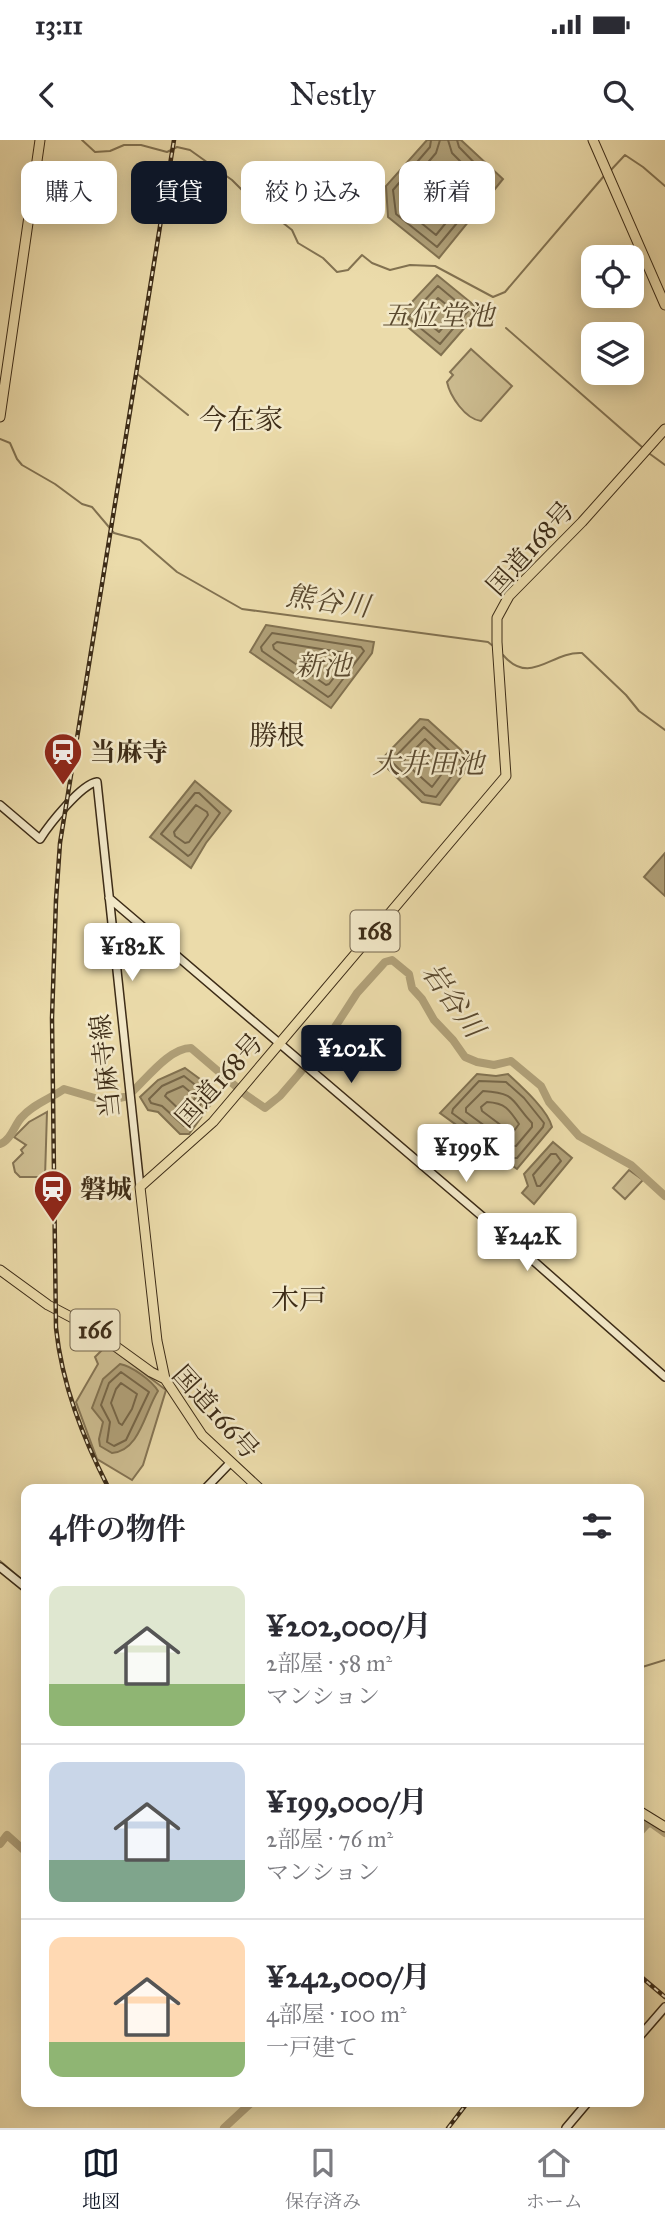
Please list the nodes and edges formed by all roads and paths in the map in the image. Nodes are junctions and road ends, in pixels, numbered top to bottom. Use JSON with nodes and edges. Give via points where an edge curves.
{"nodes":[{"id":1,"x":40,"y":140,"type":"edge"},
{"id":2,"x":593,"y":140,"type":"edge"},
{"id":3,"x":665,"y":305,"type":"edge"},
{"id":4,"x":0,"y":418,"type":"edge"},
{"id":5,"x":665,"y":429,"type":"edge"},
{"id":6,"x":0,"y":805,"type":"edge"},
{"id":7,"x":108,"y":898,"type":"junction"},
{"id":8,"x":279,"y":1044,"type":"junction"},
{"id":9,"x":139,"y":1187,"type":"junction"},
{"id":10,"x":0,"y":1270,"type":"edge"},
{"id":11,"x":665,"y":1377,"type":"edge"},
{"id":12,"x":165,"y":1379,"type":"junction"},
{"id":13,"x":230,"y":1463,"type":"junction"},
{"id":14,"x":210,"y":1484,"type":"edge"},
{"id":15,"x":254,"y":1484,"type":"edge"},
{"id":16,"x":0,"y":1567,"type":"edge"},
{"id":17,"x":21,"y":1584,"type":"edge"},
{"id":18,"x":644,"y":1814,"type":"edge"},
{"id":19,"x":665,"y":1827,"type":"edge"},
{"id":20,"x":665,"y":2007,"type":"edge"},
{"id":21,"x":644,"y":2031,"type":"edge"},
{"id":22,"x":584,"y":2107,"type":"edge"},
{"id":23,"x":566,"y":2128,"type":"edge"}],
"edges":[{"from":1,"to":4,"type":"highway"},
{"from":2,"to":3,"type":"highway"},
{"from":5,"to":8,"type":"highway","name":"国道168号","number":"168","via":[[509,596],[497,618],[506,776]]},
{"from":6,"to":7,"type":"street","name":"当麻寺線","via":[[40,839],[58,813],[97,782]]},
{"from":7,"to":8,"type":"street"},
{"from":7,"to":9,"type":"street","name":"当麻寺線"},
{"from":8,"to":9,"type":"highway","name":"国道168号","number":"168","via":[[213,1122]]},
{"from":8,"to":11,"type":"street"},
{"from":9,"to":12,"type":"highway"},
{"from":10,"to":12,"type":"highway","name":"国道166号","number":"166"},
{"from":12,"to":13,"type":"highway","name":"国道166号","number":"166","via":[[202,1435]]},
{"from":13,"to":14,"type":"street"},
{"from":13,"to":15,"type":"highway","name":"国道166号","number":"166"},
{"from":16,"to":17,"type":"street"},
{"from":18,"to":19,"type":"highway"},
{"from":20,"to":21,"type":"street"},
{"from":22,"to":23,"type":"street"}]}
